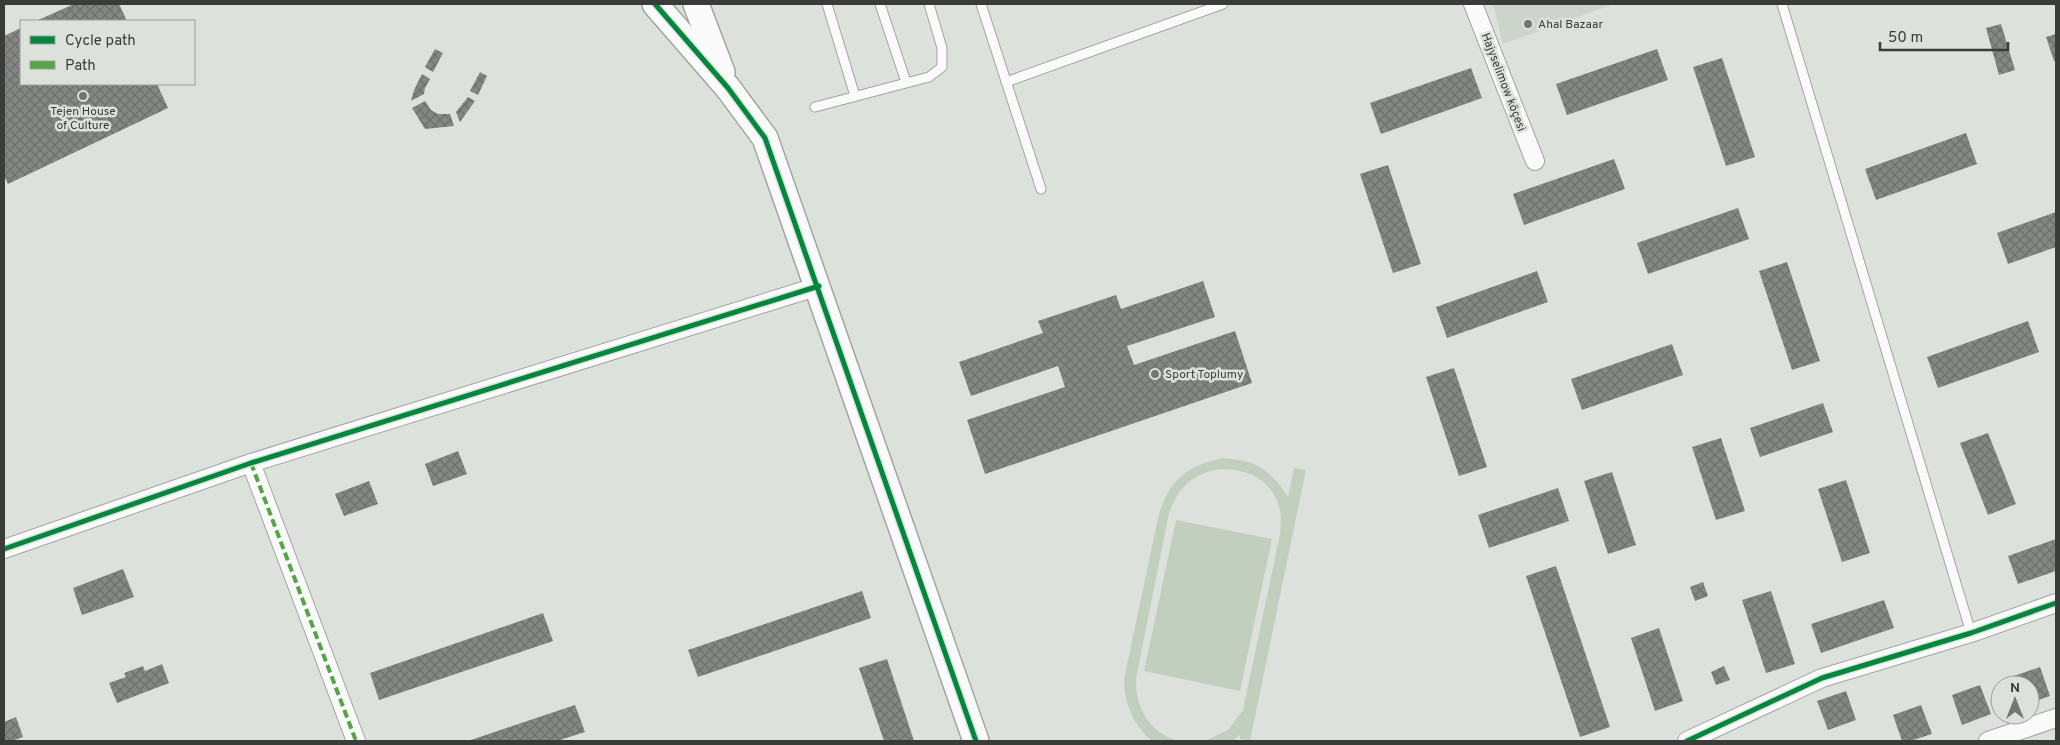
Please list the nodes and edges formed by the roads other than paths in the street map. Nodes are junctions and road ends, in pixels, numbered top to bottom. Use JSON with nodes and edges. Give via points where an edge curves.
{"nodes":[{"id":1,"x":655,"y":4,"type":"edge"},
{"id":2,"x":696,"y":4,"type":"edge"},
{"id":3,"x":827,"y":4,"type":"edge"},
{"id":4,"x":880,"y":4,"type":"edge"},
{"id":5,"x":929,"y":4,"type":"edge"},
{"id":6,"x":981,"y":4,"type":"edge"},
{"id":7,"x":1223,"y":4,"type":"edge"},
{"id":8,"x":1473,"y":4,"type":"edge"},
{"id":9,"x":1782,"y":4,"type":"edge"},
{"id":10,"x":1210,"y":6,"type":"edge"},
{"id":11,"x":906,"y":82,"type":"junction"},
{"id":12,"x":1006,"y":82,"type":"junction"},
{"id":13,"x":728,"y":88,"type":"junction"},
{"id":14,"x":855,"y":96,"type":"junction"},
{"id":15,"x":814,"y":107,"type":"dead end"},
{"id":16,"x":1535,"y":161,"type":"dead end"},
{"id":17,"x":1041,"y":189,"type":"dead end"},
{"id":18,"x":819,"y":286,"type":"junction"},
{"id":19,"x":251,"y":463,"type":"junction"},
{"id":20,"x":4,"y":549,"type":"edge"},
{"id":21,"x":2056,"y":603,"type":"edge"},
{"id":22,"x":1971,"y":633,"type":"junction"},
{"id":23,"x":2056,"y":718,"type":"edge"},
{"id":24,"x":356,"y":741,"type":"edge"},
{"id":25,"x":976,"y":741,"type":"edge"},
{"id":26,"x":1687,"y":741,"type":"edge"},
{"id":27,"x":1988,"y":741,"type":"edge"}],
"edges":[{"from":1,"to":13,"type":"street"},
{"from":2,"to":13,"type":"street"},
{"from":3,"to":14,"type":"lane"},
{"from":4,"to":11,"type":"lane"},
{"from":5,"to":11,"type":"lane","via":[[942,48],[942,67],[929,77]]},
{"from":6,"to":12,"type":"lane"},
{"from":7,"to":10,"type":"lane"},
{"from":8,"to":16,"type":"street","name":"Hajyselimow köçesi"},
{"from":9,"to":22,"type":"lane"},
{"from":10,"to":12,"type":"lane"},
{"from":11,"to":14,"type":"lane"},
{"from":12,"to":17,"type":"lane"},
{"from":13,"to":18,"type":"street","via":[[765,138]]},
{"from":14,"to":15,"type":"lane"},
{"from":18,"to":19,"type":"street"},
{"from":18,"to":25,"type":"street"},
{"from":19,"to":20,"type":"street"},
{"from":19,"to":24,"type":"street"},
{"from":21,"to":22,"type":"street"},
{"from":22,"to":26,"type":"street","via":[[1822,678]]},
{"from":23,"to":27,"type":"street"}]}
